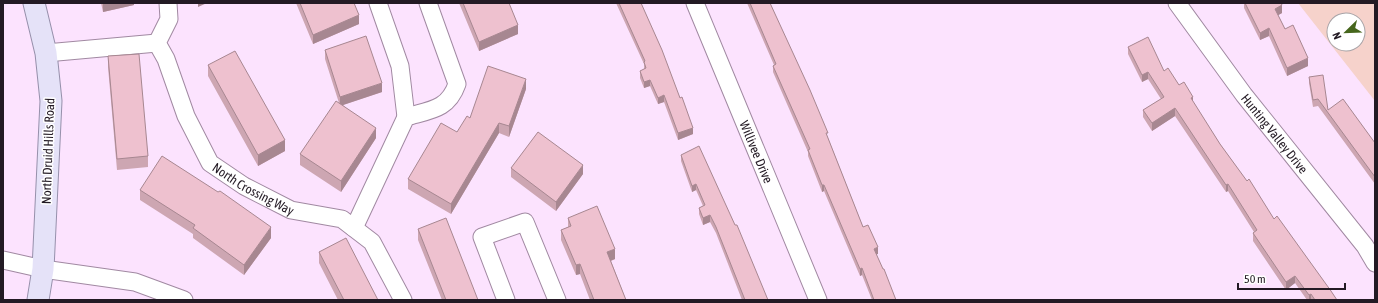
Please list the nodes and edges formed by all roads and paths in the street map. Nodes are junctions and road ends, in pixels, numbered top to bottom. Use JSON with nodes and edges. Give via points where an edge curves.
{"nodes":[{"id":1,"x":34,"y":3,"type":"edge"},
{"id":2,"x":168,"y":3,"type":"edge"},
{"id":3,"x":378,"y":3,"type":"edge"},
{"id":4,"x":428,"y":3,"type":"edge"},
{"id":5,"x":696,"y":3,"type":"edge"},
{"id":6,"x":1177,"y":3,"type":"edge"},
{"id":7,"x":157,"y":43,"type":"junction"},
{"id":8,"x":46,"y":53,"type":"junction"},
{"id":9,"x":406,"y":117,"type":"junction"},
{"id":10,"x":354,"y":228,"type":"junction"},
{"id":11,"x":3,"y":260,"type":"edge"},
{"id":12,"x":1375,"y":263,"type":"edge"},
{"id":13,"x":43,"y":269,"type":"junction"},
{"id":14,"x":38,"y":300,"type":"edge"},
{"id":15,"x":184,"y":300,"type":"edge"},
{"id":16,"x":403,"y":300,"type":"edge"},
{"id":17,"x":506,"y":300,"type":"edge"},
{"id":18,"x":557,"y":300,"type":"edge"},
{"id":19,"x":818,"y":300,"type":"edge"}],
"edges":[{"from":1,"to":8,"type":"main road","name":"North Druid Hills Road"},
{"from":2,"to":7,"type":"street","via":[[169,19]]},
{"from":3,"to":9,"type":"street","via":[[400,66]]},
{"from":4,"to":9,"type":"street","via":[[457,84],[453,95],[437,109]]},
{"from":5,"to":19,"type":"street","name":"Willivee Drive"},
{"from":6,"to":12,"type":"street","name":"Hunting Valley Drive","via":[[1244,95],[1365,246]]},
{"from":7,"to":8,"type":"street"},
{"from":7,"to":10,"type":"street","name":"North Crossing Way","via":[[166,60],[186,116],[210,162],[244,186],[291,210],[342,219]]},
{"from":8,"to":13,"type":"main road","name":"North Druid Hills Road","via":[[51,101]]},
{"from":9,"to":10,"type":"street"},
{"from":10,"to":16,"type":"street","name":"North Crossing Way","via":[[372,242]]},
{"from":11,"to":13,"type":"street"},
{"from":13,"to":14,"type":"main road","name":"North Druid Hills Road"},
{"from":13,"to":15,"type":"street","via":[[135,282]]},
{"from":17,"to":18,"type":"street","via":[[482,237],[525,222]]}]}
